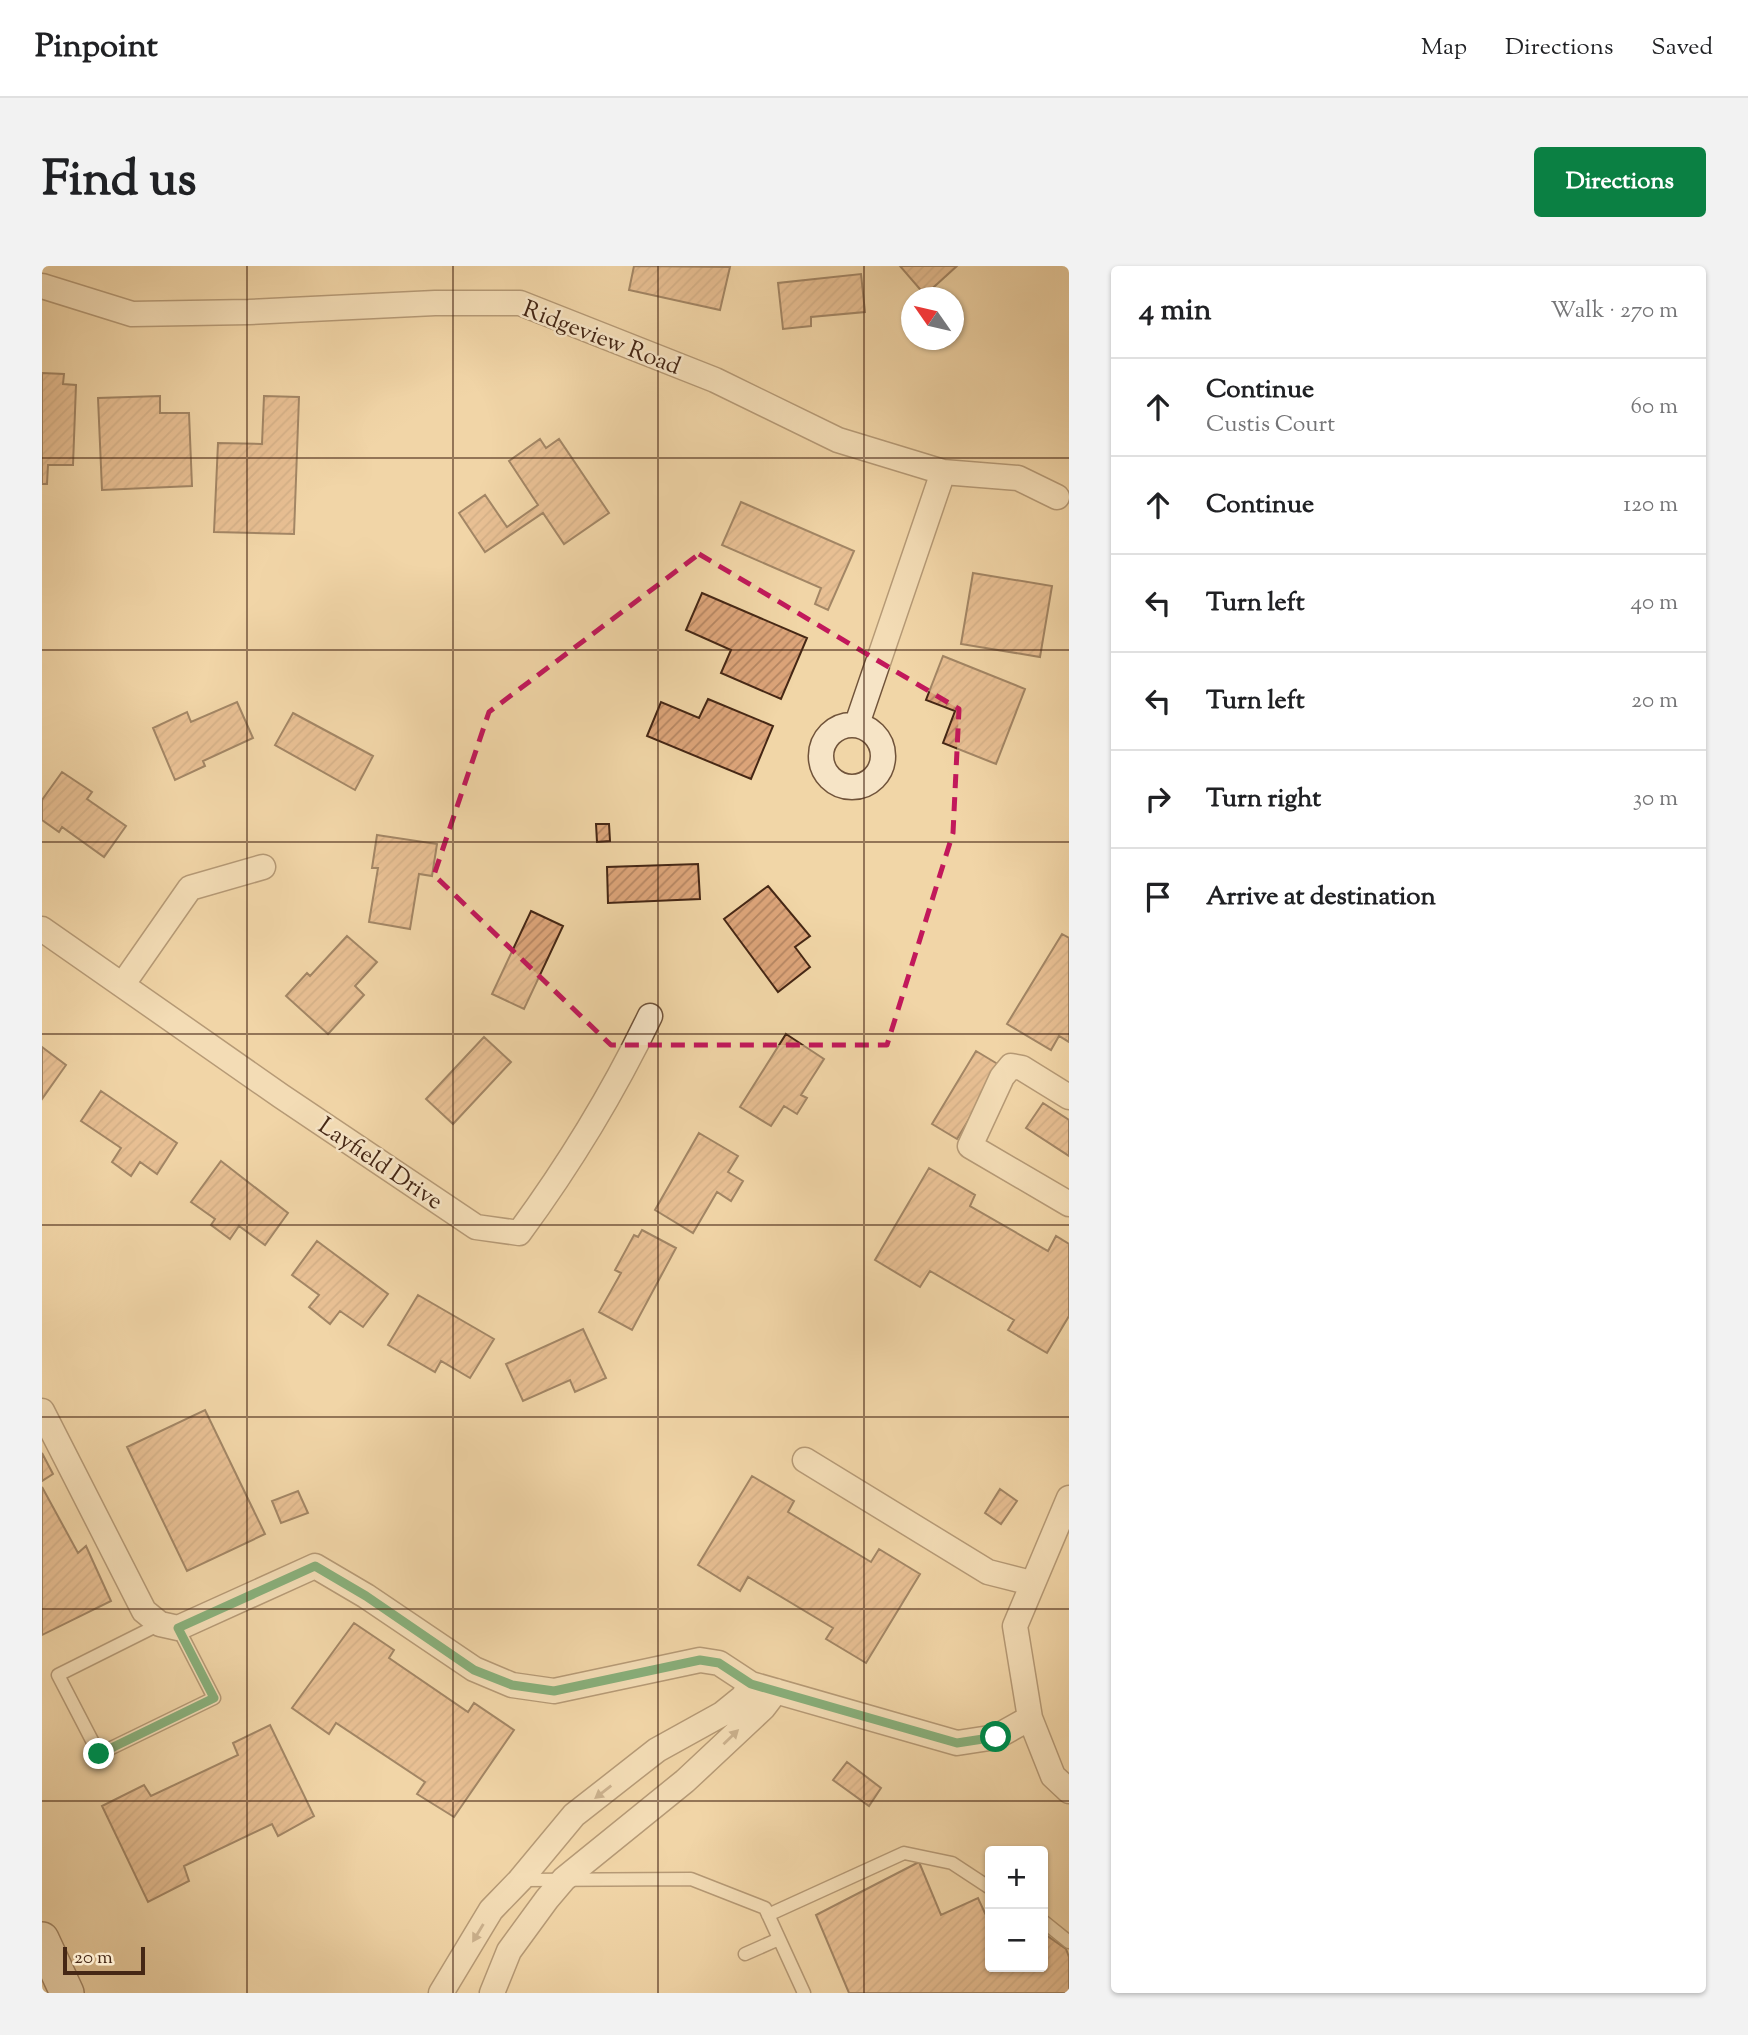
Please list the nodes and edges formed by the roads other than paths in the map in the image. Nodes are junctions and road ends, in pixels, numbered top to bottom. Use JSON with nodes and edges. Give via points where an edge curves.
{"nodes":[{"id":1,"x":42,"y":286,"type":"edge"},
{"id":2,"x":943,"y":472,"type":"junction"},
{"id":3,"x":1057,"y":497,"type":"dead end"},
{"id":4,"x":857,"y":724,"type":"dead end"},
{"id":5,"x":263,"y":867,"type":"dead end"},
{"id":6,"x":42,"y":929,"type":"edge"},
{"id":7,"x":123,"y":984,"type":"junction"},
{"id":8,"x":650,"y":1016,"type":"dead end"},
{"id":9,"x":1069,"y":1097,"type":"edge"},
{"id":10,"x":1069,"y":1205,"type":"edge"},
{"id":11,"x":42,"y":1411,"type":"edge"},
{"id":12,"x":804,"y":1460,"type":"dead end"},
{"id":13,"x":1069,"y":1498,"type":"edge"},
{"id":14,"x":1031,"y":1583,"type":"junction"},
{"id":15,"x":169,"y":1626,"type":"junction"},
{"id":16,"x":751,"y":1684,"type":"junction"},
{"id":17,"x":776,"y":1691,"type":"junction"},
{"id":18,"x":1030,"y":1718,"type":"junction"},
{"id":19,"x":1069,"y":1791,"type":"edge"},
{"id":20,"x":520,"y":1880,"type":"junction"},
{"id":21,"x":565,"y":1880,"type":"junction"},
{"id":22,"x":985,"y":1885,"type":"edge"},
{"id":23,"x":768,"y":1915,"type":"junction"},
{"id":24,"x":1048,"y":1925,"type":"edge"},
{"id":25,"x":42,"y":1939,"type":"edge"},
{"id":26,"x":779,"y":1939,"type":"junction"},
{"id":27,"x":1069,"y":1942,"type":"edge"},
{"id":28,"x":745,"y":1954,"type":"dead end"},
{"id":29,"x":66,"y":1993,"type":"edge"},
{"id":30,"x":441,"y":1993,"type":"edge"},
{"id":31,"x":492,"y":1993,"type":"edge"},
{"id":32,"x":804,"y":1993,"type":"edge"}],
"edges":[{"from":1,"to":2,"type":"street","name":"Ridgeview Road","via":[[132,314],[520,303],[715,380],[838,440]]},
{"from":2,"to":3,"type":"street","name":"Ridgeview Road","via":[[1018,478]]},
{"from":2,"to":4,"type":"street"},
{"from":5,"to":7,"type":"street","via":[[190,888]]},
{"from":6,"to":7,"type":"street","name":"Layfield Drive"},
{"from":7,"to":8,"type":"street","name":"Layfield Drive","via":[[475,1227],[519,1233],[551,1190],[618,1080]]},
{"from":9,"to":10,"type":"street","via":[[1011,1066],[970,1146]]},
{"from":11,"to":15,"type":"street","via":[[144,1611]]},
{"from":12,"to":14,"type":"street","via":[[988,1572]]},
{"from":13,"to":14,"type":"street"},
{"from":14,"to":18,"type":"street","via":[[1015,1626]]},
{"from":15,"to":15,"type":"lane","via":[[214,1698],[99,1754],[58,1675]]},
{"from":15,"to":16,"type":"street","via":[[315,1566],[474,1670],[512,1685],[554,1691],[700,1660],[719,1663]]},
{"from":16,"to":17,"type":"street"},
{"from":16,"to":20,"type":"street","one_way":true,"via":[[722,1714],[656,1750],[574,1815]]},
{"from":17,"to":18,"type":"street","via":[[957,1743],[996,1737]]},
{"from":21,"to":17,"type":"street","one_way":true,"via":[[685,1781]]},
{"from":18,"to":19,"type":"street","via":[[1053,1776]]},
{"from":20,"to":21,"type":"lane"},
{"from":20,"to":30,"type":"street","one_way":true,"via":[[491,1910]]},
{"from":21,"to":23,"type":"lane","via":[[691,1879],[765,1908]]},
{"from":21,"to":31,"type":"street","via":[[509,1951]]},
{"from":22,"to":23,"type":"lane","via":[[952,1863],[904,1853]]},
{"from":23,"to":26,"type":"lane"},
{"from":24,"to":27,"type":"lane"},
{"from":25,"to":29,"type":"street"},
{"from":26,"to":28,"type":"lane"},
{"from":26,"to":32,"type":"lane"}]}
